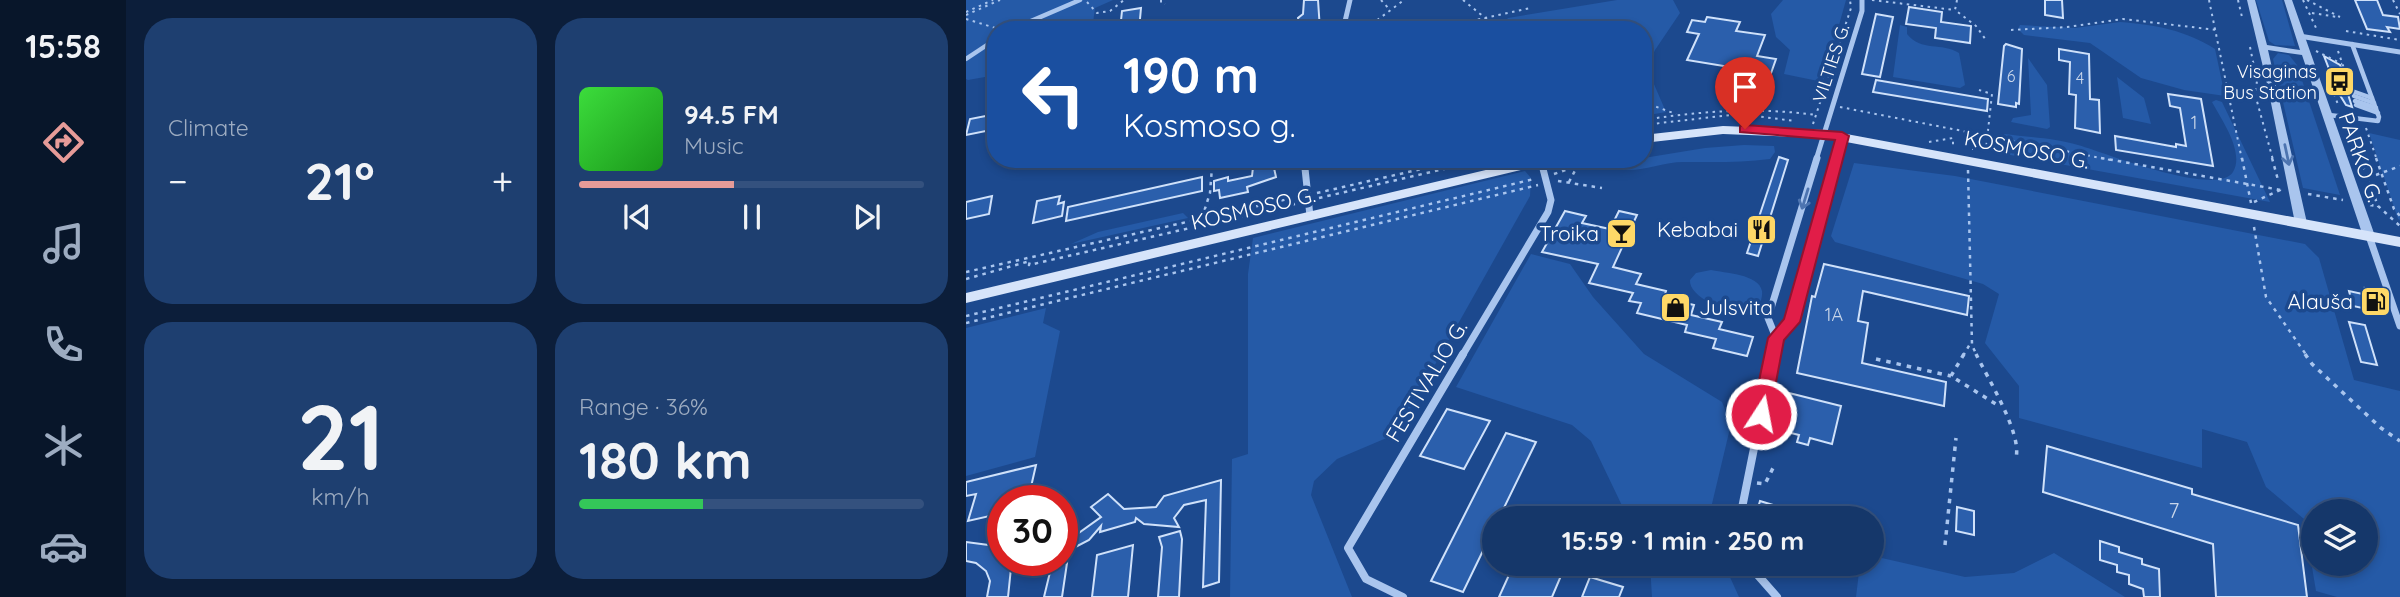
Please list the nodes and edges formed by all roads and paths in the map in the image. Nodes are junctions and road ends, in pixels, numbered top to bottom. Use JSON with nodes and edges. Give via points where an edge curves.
{"nodes":[{"id":1,"x":993,"y":0,"type":"edge"},
{"id":2,"x":1000,"y":0,"type":"edge"},
{"id":3,"x":1080,"y":0,"type":"edge"},
{"id":4,"x":1085,"y":0,"type":"edge"},
{"id":5,"x":1124,"y":0,"type":"edge"},
{"id":6,"x":1161,"y":0,"type":"edge"},
{"id":7,"x":1350,"y":0,"type":"edge"},
{"id":8,"x":1381,"y":0,"type":"edge"},
{"id":9,"x":1404,"y":0,"type":"edge"},
{"id":10,"x":1463,"y":0,"type":"edge"},
{"id":11,"x":1850,"y":0,"type":"edge"},
{"id":12,"x":1862,"y":0,"type":"edge"},
{"id":13,"x":1872,"y":0,"type":"edge"},
{"id":14,"x":1957,"y":0,"type":"edge"},
{"id":15,"x":2209,"y":0,"type":"edge"},
{"id":16,"x":2238,"y":0,"type":"edge"},
{"id":17,"x":2251,"y":0,"type":"edge"},
{"id":18,"x":2288,"y":0,"type":"edge"},
{"id":19,"x":2307,"y":0,"type":"edge"},
{"id":20,"x":2393,"y":0,"type":"edge"},
{"id":21,"x":1166,"y":4,"type":"dead end"},
{"id":22,"x":2395,"y":5,"type":"junction"},
{"id":23,"x":2400,"y":5,"type":"edge"},
{"id":24,"x":1530,"y":8,"type":"dead end"},
{"id":25,"x":1390,"y":10,"type":"junction"},
{"id":26,"x":1955,"y":10,"type":"junction"},
{"id":27,"x":2311,"y":13,"type":"dead end"},
{"id":28,"x":2400,"y":13,"type":"edge"},
{"id":29,"x":966,"y":16,"type":"edge"},
{"id":30,"x":1482,"y":18,"type":"junction"},
{"id":31,"x":1026,"y":21,"type":"edge"},
{"id":32,"x":1345,"y":21,"type":"edge"},
{"id":33,"x":1376,"y":21,"type":"edge"},
{"id":34,"x":1469,"y":21,"type":"edge"},
{"id":35,"x":1486,"y":21,"type":"edge"},
{"id":36,"x":2244,"y":23,"type":"dead end"},
{"id":37,"x":987,"y":24,"type":"edge"},
{"id":38,"x":2011,"y":30,"type":"dead end"},
{"id":39,"x":2217,"y":30,"type":"junction"},
{"id":40,"x":2346,"y":31,"type":"dead end"},
{"id":41,"x":2300,"y":36,"type":"junction"},
{"id":42,"x":1986,"y":40,"type":"dead end"},
{"id":43,"x":2400,"y":40,"type":"edge"},
{"id":44,"x":2334,"y":41,"type":"junction"},
{"id":45,"x":2352,"y":44,"type":"junction"},
{"id":46,"x":987,"y":45,"type":"edge"},
{"id":47,"x":2249,"y":46,"type":"dead end"},
{"id":48,"x":2263,"y":47,"type":"junction"},
{"id":49,"x":2316,"y":51,"type":"dead end"},
{"id":50,"x":2400,"y":52,"type":"edge"},
{"id":51,"x":2305,"y":53,"type":"junction"},
{"id":52,"x":966,"y":59,"type":"edge"},
{"id":53,"x":2344,"y":65,"type":"junction"},
{"id":54,"x":2348,"y":83,"type":"dead end"},
{"id":55,"x":1979,"y":90,"type":"dead end"},
{"id":56,"x":2337,"y":102,"type":"dead end"},
{"id":57,"x":2345,"y":104,"type":"dead end"},
{"id":58,"x":1652,"y":105,"type":"edge"},
{"id":59,"x":1832,"y":106,"type":"junction"},
{"id":60,"x":2375,"y":106,"type":"junction"},
{"id":61,"x":1677,"y":114,"type":"junction"},
{"id":62,"x":2326,"y":114,"type":"junction"},
{"id":63,"x":1816,"y":115,"type":"junction"},
{"id":64,"x":1652,"y":118,"type":"edge"},
{"id":65,"x":2363,"y":120,"type":"junction"},
{"id":66,"x":1811,"y":132,"type":"junction"},
{"id":67,"x":1825,"y":134,"type":"junction"},
{"id":68,"x":1842,"y":136,"type":"junction"},
{"id":69,"x":1988,"y":137,"type":"junction"},
{"id":70,"x":1652,"y":138,"type":"edge"},
{"id":71,"x":1953,"y":138,"type":"dead end"},
{"id":72,"x":1989,"y":152,"type":"dead end"},
{"id":73,"x":1973,"y":155,"type":"junction"},
{"id":74,"x":2400,"y":166,"type":"edge"},
{"id":75,"x":1212,"y":168,"type":"edge"},
{"id":76,"x":1305,"y":168,"type":"edge"},
{"id":77,"x":1429,"y":168,"type":"edge"},
{"id":78,"x":1446,"y":168,"type":"edge"},
{"id":79,"x":1511,"y":168,"type":"edge"},
{"id":80,"x":1545,"y":168,"type":"edge"},
{"id":81,"x":1565,"y":168,"type":"edge"},
{"id":82,"x":1575,"y":168,"type":"edge"},
{"id":83,"x":2381,"y":173,"type":"junction"},
{"id":84,"x":2368,"y":178,"type":"dead end"},
{"id":85,"x":1546,"y":179,"type":"junction"},
{"id":86,"x":1569,"y":183,"type":"junction"},
{"id":87,"x":2247,"y":183,"type":"junction"},
{"id":88,"x":1602,"y":188,"type":"dead end"},
{"id":89,"x":2280,"y":190,"type":"junction"},
{"id":90,"x":2295,"y":192,"type":"junction"},
{"id":91,"x":1308,"y":198,"type":"junction"},
{"id":92,"x":2355,"y":202,"type":"junction"},
{"id":93,"x":2378,"y":206,"type":"dead end"},
{"id":94,"x":2251,"y":209,"type":"junction"},
{"id":95,"x":1310,"y":216,"type":"junction"},
{"id":96,"x":2400,"y":216,"type":"edge"},
{"id":97,"x":1202,"y":219,"type":"junction"},
{"id":98,"x":2301,"y":223,"type":"junction"},
{"id":99,"x":2369,"y":236,"type":"junction"},
{"id":100,"x":2400,"y":242,"type":"edge"},
{"id":101,"x":966,"y":272,"type":"edge"},
{"id":102,"x":966,"y":279,"type":"edge"},
{"id":103,"x":966,"y":298,"type":"edge"},
{"id":104,"x":966,"y":316,"type":"edge"},
{"id":105,"x":966,"y":323,"type":"edge"},
{"id":106,"x":2400,"y":326,"type":"edge"},
{"id":107,"x":1776,"y":338,"type":"junction"},
{"id":108,"x":1972,"y":341,"type":"junction"},
{"id":109,"x":1876,"y":359,"type":"dead end"},
{"id":110,"x":1951,"y":376,"type":"junction"},
{"id":111,"x":2002,"y":408,"type":"junction"},
{"id":112,"x":1956,"y":438,"type":"dead end"},
{"id":113,"x":2400,"y":442,"type":"edge"},
{"id":114,"x":2016,"y":458,"type":"dead end"},
{"id":115,"x":1773,"y":468,"type":"dead end"},
{"id":116,"x":1747,"y":482,"type":"junction"},
{"id":117,"x":1742,"y":506,"type":"edge"},
{"id":118,"x":1945,"y":545,"type":"dead end"},
{"id":119,"x":1759,"y":576,"type":"edge"},
{"id":120,"x":1402,"y":597,"type":"edge"},
{"id":121,"x":1777,"y":597,"type":"edge"}],
"edges":[{"from":1,"to":29,"type":"path"},
{"from":2,"to":29,"type":"path"},
{"from":3,"to":31,"type":"street"},
{"from":4,"to":5,"type":"path","via":[[1097,13],[1110,12]]},
{"from":6,"to":21,"type":"path"},
{"from":7,"to":32,"type":"street"},
{"from":8,"to":25,"type":"path"},
{"from":9,"to":25,"type":"path"},
{"from":10,"to":30,"type":"path"},
{"from":11,"to":63,"type":"path"},
{"from":12,"to":59,"type":"street","name":"VILTIES G."},
{"from":13,"to":26,"type":"path"},
{"from":14,"to":26,"type":"path"},
{"from":15,"to":39,"type":"path"},
{"from":16,"to":36,"type":"path"},
{"from":17,"to":48,"type":"street"},
{"from":18,"to":41,"type":"street","name":"PARKO G."},
{"from":19,"to":27,"type":"path","via":[[2340,17]]},
{"from":20,"to":22,"type":"path"},
{"from":22,"to":23,"type":"path"},
{"from":22,"to":28,"type":"path"},
{"from":24,"to":30,"type":"path"},
{"from":25,"to":33,"type":"path"},
{"from":26,"to":42,"type":"path"},
{"from":29,"to":37,"type":"path"},
{"from":30,"to":34,"type":"path"},
{"from":30,"to":35,"type":"path"},
{"from":38,"to":39,"type":"path","via":[[2123,19]]},
{"from":39,"to":87,"type":"path"},
{"from":40,"to":43,"type":"path"},
{"from":41,"to":44,"type":"street"},
{"from":41,"to":51,"type":"street","name":"PARKO G."},
{"from":44,"to":45,"type":"street"},
{"from":44,"to":53,"type":"path"},
{"from":45,"to":50,"type":"street"},
{"from":45,"to":60,"type":"lane"},
{"from":46,"to":52,"type":"street"},
{"from":47,"to":89,"type":"path","via":[[2257,81],[2255,94]]},
{"from":48,"to":51,"type":"street"},
{"from":48,"to":90,"type":"street","one_way":true},
{"from":49,"to":53,"type":"path"},
{"from":51,"to":62,"type":"street","name":"PARKO G."},
{"from":53,"to":54,"type":"path"},
{"from":55,"to":69,"type":"path","via":[[1992,94]]},
{"from":56,"to":57,"type":"path"},
{"from":58,"to":61,"type":"path"},
{"from":59,"to":67,"type":"street","name":"VILTIES G."},
{"from":59,"to":69,"type":"path"},
{"from":60,"to":60,"type":"lane","via":[[2354,98]]},
{"from":60,"to":65,"type":"lane","via":[[2378,121]]},
{"from":61,"to":63,"type":"path","via":[[1753,110]]},
{"from":61,"to":64,"type":"path"},
{"from":62,"to":65,"type":"lane"},
{"from":62,"to":92,"type":"street","name":"PARKO G."},
{"from":63,"to":66,"type":"path"},
{"from":65,"to":83,"type":"path"},
{"from":66,"to":67,"type":"main road","name":"KOSMOSO G."},
{"from":66,"to":70,"type":"main road","name":"KOSMOSO G.","via":[[1723,130]]},
{"from":67,"to":68,"type":"main road","name":"KOSMOSO G."},
{"from":67,"to":107,"type":"street","one_way":true,"via":[[1768,318]]},
{"from":68,"to":73,"type":"main road","name":"KOSMOSO G."},
{"from":68,"to":107,"type":"street","via":[[1791,322]]},
{"from":69,"to":73,"type":"path","via":[[1986,149],[1973,146]]},
{"from":69,"to":87,"type":"path"},
{"from":71,"to":73,"type":"path","via":[[1953,145]]},
{"from":72,"to":73,"type":"path"},
{"from":73,"to":94,"type":"main road","name":"KOSMOSO G."},
{"from":73,"to":108,"type":"path","via":[[1967,175]]},
{"from":74,"to":83,"type":"path"},
{"from":75,"to":97,"type":"path"},
{"from":76,"to":91,"type":"street"},
{"from":77,"to":91,"type":"path"},
{"from":78,"to":91,"type":"path"},
{"from":79,"to":95,"type":"main road","name":"KOSMOSO G."},
{"from":80,"to":85,"type":"street","name":"FESTIVALIO G."},
{"from":81,"to":86,"type":"path","via":[[1555,173],[1555,180]]},
{"from":82,"to":86,"type":"path"},
{"from":83,"to":84,"type":"path"},
{"from":83,"to":96,"type":"path"},
{"from":85,"to":104,"type":"path"},
{"from":85,"to":105,"type":"path"},
{"from":85,"to":120,"type":"street","name":"FESTIVALIO G.","via":[[1551,200],[1548,212],[1348,548],[1366,579]]},
{"from":86,"to":88,"type":"path"},
{"from":87,"to":89,"type":"path"},
{"from":87,"to":94,"type":"path"},
{"from":89,"to":90,"type":"path"},
{"from":89,"to":94,"type":"path"},
{"from":90,"to":92,"type":"path"},
{"from":90,"to":98,"type":"street"},
{"from":91,"to":95,"type":"street"},
{"from":91,"to":97,"type":"path"},
{"from":91,"to":102,"type":"path"},
{"from":92,"to":93,"type":"path"},
{"from":92,"to":99,"type":"street","name":"PARKO G."},
{"from":94,"to":98,"type":"main road","name":"KOSMOSO G."},
{"from":94,"to":113,"type":"path","via":[[2266,297],[2312,365]]},
{"from":95,"to":103,"type":"main road","name":"KOSMOSO G."},
{"from":97,"to":101,"type":"path"},
{"from":98,"to":99,"type":"main road","name":"KOSMOSO G."},
{"from":99,"to":100,"type":"main road","name":"KOSMOSO G."},
{"from":99,"to":106,"type":"street","name":"PARKO G."},
{"from":107,"to":116,"type":"street"},
{"from":108,"to":110,"type":"path"},
{"from":108,"to":111,"type":"path"},
{"from":109,"to":110,"type":"path"},
{"from":110,"to":111,"type":"path"},
{"from":111,"to":114,"type":"path","via":[[2018,449]]},
{"from":112,"to":118,"type":"path"},
{"from":115,"to":116,"type":"path","via":[[1765,484]]},
{"from":116,"to":117,"type":"street"},
{"from":119,"to":121,"type":"street"}]}
